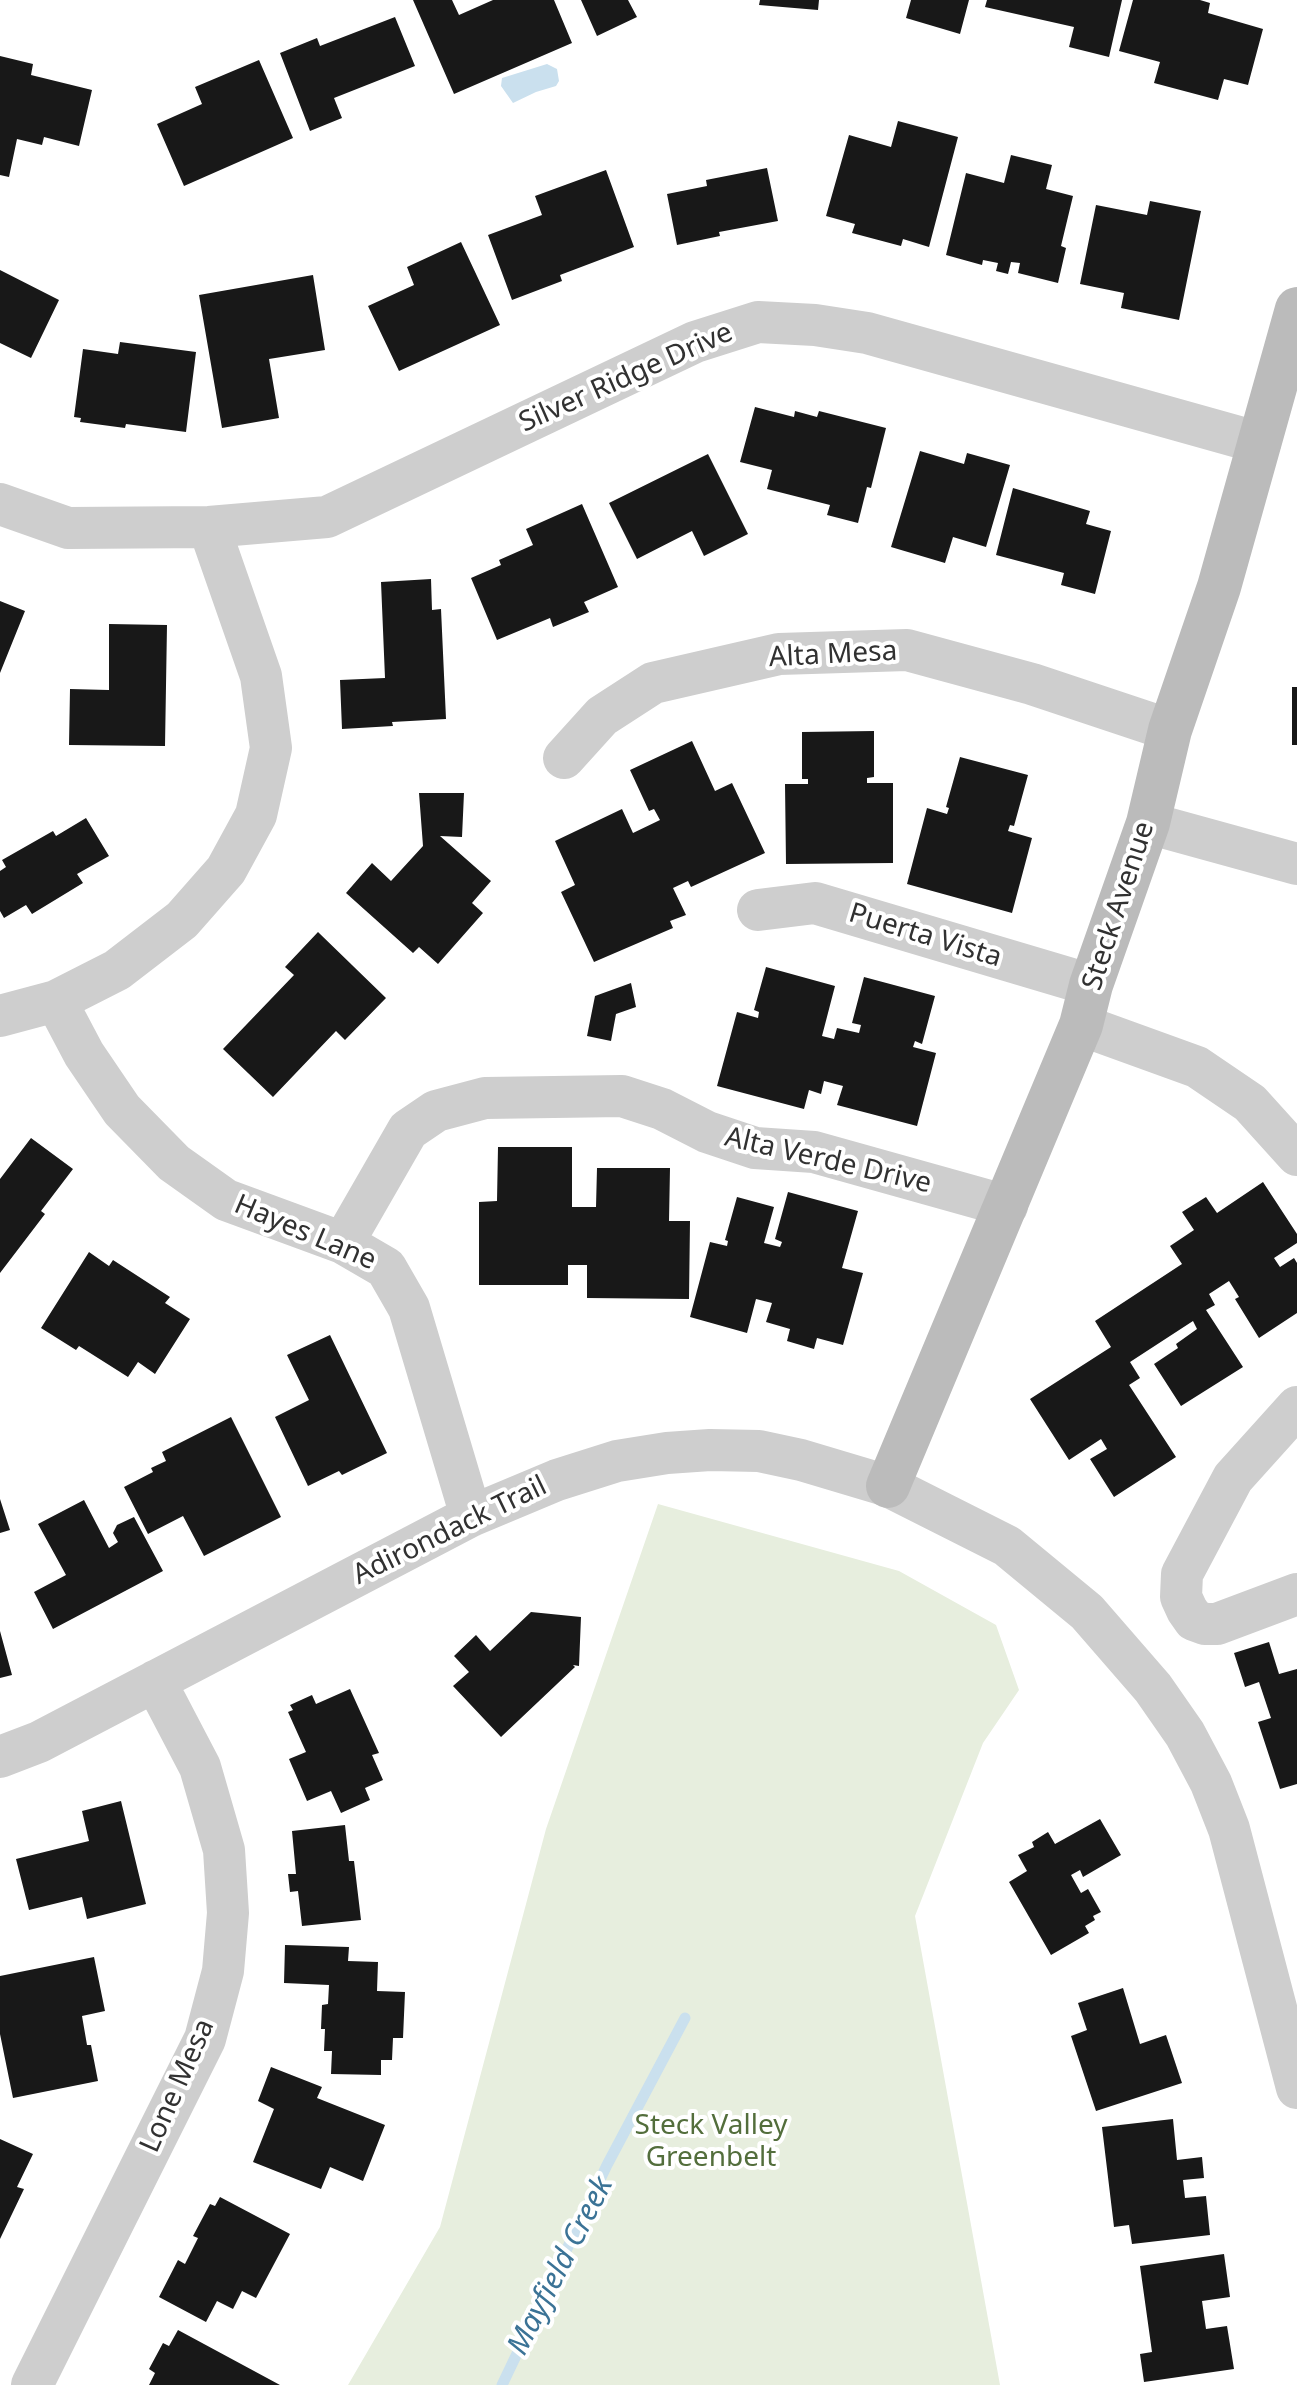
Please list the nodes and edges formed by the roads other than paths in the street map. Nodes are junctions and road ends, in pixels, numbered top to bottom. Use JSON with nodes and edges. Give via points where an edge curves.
{"nodes":[{"id":1,"x":1297,"y":309,"type":"edge"},
{"id":2,"x":1260,"y":443,"type":"junction"},
{"id":3,"x":0,"y":504,"type":"edge"},
{"id":4,"x":209,"y":527,"type":"junction"},
{"id":5,"x":1170,"y":730,"type":"junction"},
{"id":6,"x":564,"y":758,"type":"dead end"},
{"id":7,"x":1148,"y":823,"type":"junction"},
{"id":8,"x":1297,"y":864,"type":"edge"},
{"id":9,"x":758,"y":910,"type":"dead end"},
{"id":10,"x":56,"y":1001,"type":"junction"},
{"id":11,"x":1086,"y":1005,"type":"junction"},
{"id":12,"x":0,"y":1016,"type":"edge"},
{"id":13,"x":1297,"y":1155,"type":"edge"},
{"id":14,"x":1007,"y":1206,"type":"junction"},
{"id":15,"x":343,"y":1243,"type":"junction"},
{"id":16,"x":1297,"y":1407,"type":"edge"},
{"id":17,"x":888,"y":1486,"type":"junction"},
{"id":18,"x":471,"y":1516,"type":"junction"},
{"id":19,"x":1297,"y":1594,"type":"edge"},
{"id":20,"x":155,"y":1681,"type":"junction"},
{"id":21,"x":0,"y":1757,"type":"edge"},
{"id":22,"x":1297,"y":2088,"type":"edge"},
{"id":23,"x":32,"y":2385,"type":"edge"}],
"edges":[{"from":1,"to":2,"type":"street","name":"Steck Avenue"},
{"from":2,"to":4,"type":"street","name":"Silver Ridge Drive","via":[[867,333],[758,322],[695,342],[327,517]]},
{"from":2,"to":5,"type":"street","name":"Steck Avenue"},
{"from":3,"to":4,"type":"street","name":"Silver Ridge Drive","via":[[68,528]]},
{"from":4,"to":10,"type":"street","via":[[261,676],[271,748],[256,815],[226,870],[182,920],[117,970]]},
{"from":5,"to":6,"type":"street","name":"Alta Mesa","via":[[907,650],[779,654],[653,683],[602,716]]},
{"from":5,"to":7,"type":"street","name":"Steck Avenue"},
{"from":7,"to":8,"type":"street"},
{"from":7,"to":11,"type":"street","name":"Steck Avenue"},
{"from":9,"to":11,"type":"street","name":"Puerta Vista","via":[[815,903]]},
{"from":10,"to":12,"type":"street"},
{"from":10,"to":15,"type":"street","name":"Hayes Lane","via":[[122,1110],[174,1163],[226,1200]]},
{"from":11,"to":13,"type":"street","name":"Puerta Vista","via":[[1250,1103]]},
{"from":11,"to":14,"type":"street","name":"Steck Avenue"},
{"from":14,"to":15,"type":"street","name":"Alta Verde Drive","via":[[814,1152],[755,1148],[622,1096],[485,1098],[436,1111],[408,1130]]},
{"from":14,"to":17,"type":"street","name":"Steck Avenue"},
{"from":15,"to":18,"type":"street","name":"Hayes Lane","via":[[386,1268],[409,1308]]},
{"from":16,"to":19,"type":"street","via":[[1233,1478],[1189,1557],[1181,1597],[1194,1620],[1217,1624]]},
{"from":17,"to":18,"type":"street","name":"Adirondack Trail","via":[[759,1451],[667,1453],[617,1461],[557,1480]]},
{"from":17,"to":22,"type":"street","name":"Adirondack Trail","via":[[1007,1546],[1087,1612],[1185,1734],[1229,1829]]},
{"from":18,"to":20,"type":"street","name":"Adirondack Trail"},
{"from":20,"to":21,"type":"street","name":"Adirondack Trail"},
{"from":20,"to":23,"type":"street","name":"Lone Mesa","via":[[200,1767],[224,1850],[228,1913],[223,1971],[205,2039]]}]}
